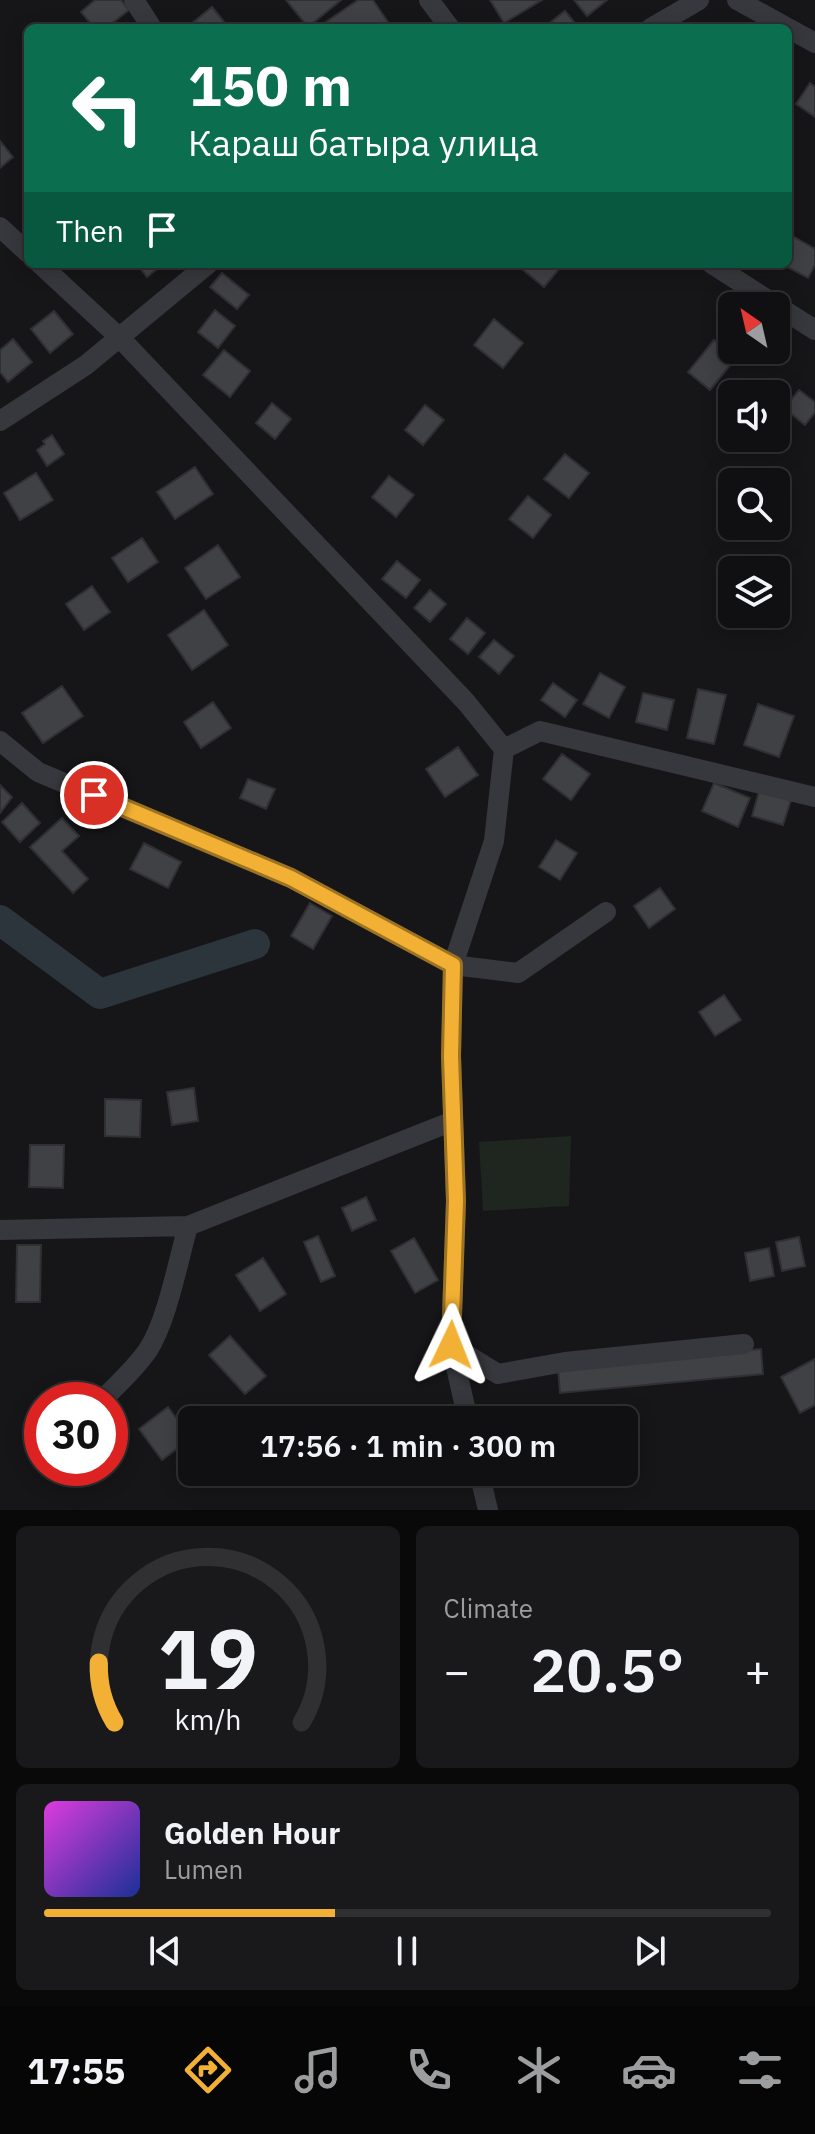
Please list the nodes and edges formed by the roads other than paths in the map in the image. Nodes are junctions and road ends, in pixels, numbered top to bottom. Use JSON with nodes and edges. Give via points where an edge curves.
{"nodes":[{"id":1,"x":134,"y":0,"type":"edge"},
{"id":2,"x":429,"y":0,"type":"edge"},
{"id":3,"x":699,"y":0,"type":"edge"},
{"id":4,"x":737,"y":0,"type":"edge"},
{"id":5,"x":149,"y":24,"type":"edge"},
{"id":6,"x":447,"y":24,"type":"edge"},
{"id":7,"x":658,"y":24,"type":"edge"},
{"id":8,"x":781,"y":24,"type":"edge"},
{"id":9,"x":792,"y":30,"type":"edge"},
{"id":10,"x":815,"y":43,"type":"edge"},
{"id":11,"x":0,"y":227,"type":"edge"},
{"id":12,"x":24,"y":249,"type":"edge"},
{"id":13,"x":44,"y":268,"type":"edge"},
{"id":14,"x":203,"y":268,"type":"edge"},
{"id":15,"x":718,"y":268,"type":"edge"},
{"id":16,"x":815,"y":330,"type":"edge"},
{"id":17,"x":120,"y":338,"type":"junction"},
{"id":18,"x":0,"y":421,"type":"edge"},
{"id":19,"x":0,"y":741,"type":"edge"},
{"id":20,"x":504,"y":749,"type":"junction"},
{"id":21,"x":815,"y":797,"type":"edge"},
{"id":22,"x":606,"y":912,"type":"dead end"},
{"id":23,"x":453,"y":965,"type":"junction"},
{"id":24,"x":453,"y":1121,"type":"junction"},
{"id":25,"x":188,"y":1226,"type":"junction"},
{"id":26,"x":0,"y":1230,"type":"edge"},
{"id":27,"x":744,"y":1344,"type":"dead end"},
{"id":28,"x":451,"y":1345,"type":"junction"},
{"id":29,"x":120,"y":1382,"type":"edge"},
{"id":30,"x":465,"y":1406,"type":"edge"},
{"id":31,"x":482,"y":1486,"type":"edge"},
{"id":32,"x":488,"y":1510,"type":"edge"}],
"edges":[{"from":1,"to":5,"type":"street"},
{"from":2,"to":6,"type":"street"},
{"from":3,"to":7,"type":"street"},
{"from":4,"to":8,"type":"street"},
{"from":9,"to":10,"type":"street"},
{"from":11,"to":12,"type":"street"},
{"from":13,"to":17,"type":"street"},
{"from":14,"to":17,"type":"street"},
{"from":15,"to":16,"type":"street"},
{"from":17,"to":18,"type":"street"},
{"from":17,"to":20,"type":"street","via":[[466,702]]},
{"from":19,"to":23,"type":"street","via":[[38,772],[291,878]]},
{"from":20,"to":21,"type":"street","via":[[540,731]]},
{"from":20,"to":23,"type":"street","via":[[494,841]]},
{"from":22,"to":23,"type":"street","via":[[518,973]]},
{"from":23,"to":24,"type":"street"},
{"from":24,"to":25,"type":"street"},
{"from":24,"to":28,"type":"street"},
{"from":25,"to":26,"type":"street"},
{"from":25,"to":29,"type":"street","via":[[150,1347]]},
{"from":27,"to":28,"type":"street","via":[[498,1374]]},
{"from":28,"to":30,"type":"street"},
{"from":31,"to":32,"type":"street"}]}
